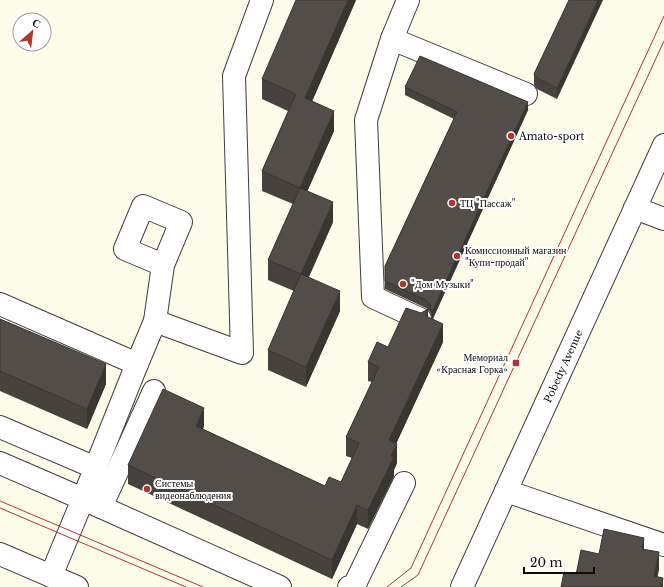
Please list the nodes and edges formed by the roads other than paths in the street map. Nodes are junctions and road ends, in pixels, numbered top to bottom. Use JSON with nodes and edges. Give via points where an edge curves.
{"nodes":[{"id":1,"x":262,"y":0,"type":"edge"},
{"id":2,"x":408,"y":0,"type":"edge"},
{"id":3,"x":392,"y":38,"type":"junction"},
{"id":4,"x":526,"y":94,"type":"dead end"},
{"id":5,"x":664,"y":145,"type":"edge"},
{"id":6,"x":635,"y":208,"type":"junction"},
{"id":7,"x":664,"y":219,"type":"edge"},
{"id":8,"x":163,"y":265,"type":"dead end"},
{"id":9,"x":0,"y":304,"type":"edge"},
{"id":10,"x":420,"y":318,"type":"edge"},
{"id":11,"x":155,"y":321,"type":"junction"},
{"id":12,"x":137,"y":364,"type":"junction"},
{"id":13,"x":154,"y":392,"type":"dead end"},
{"id":14,"x":0,"y":426,"type":"edge"},
{"id":15,"x":0,"y":463,"type":"edge"},
{"id":16,"x":96,"y":468,"type":"junction"},
{"id":17,"x":404,"y":483,"type":"dead end"},
{"id":18,"x":506,"y":491,"type":"junction"},
{"id":19,"x":92,"y":503,"type":"junction"},
{"id":20,"x":664,"y":545,"type":"edge"},
{"id":21,"x":0,"y":554,"type":"edge"},
{"id":22,"x":52,"y":576,"type":"junction"},
{"id":23,"x":77,"y":587,"type":"edge"},
{"id":24,"x":280,"y":587,"type":"edge"},
{"id":25,"x":349,"y":587,"type":"edge"},
{"id":26,"x":462,"y":587,"type":"edge"}],
"edges":[{"from":1,"to":11,"type":"street","via":[[234,76],[242,353]]},
{"from":2,"to":3,"type":"street"},
{"from":3,"to":4,"type":"street"},
{"from":3,"to":10,"type":"street","via":[[366,120],[373,297]]},
{"from":5,"to":6,"type":"street","name":"Pobedy Avenue"},
{"from":6,"to":7,"type":"street"},
{"from":6,"to":18,"type":"street","name":"Pobedy Avenue"},
{"from":8,"to":11,"type":"street"},
{"from":9,"to":12,"type":"street"},
{"from":11,"to":12,"type":"street"},
{"from":12,"to":16,"type":"street"},
{"from":13,"to":19,"type":"street"},
{"from":14,"to":16,"type":"street"},
{"from":15,"to":19,"type":"street"},
{"from":16,"to":19,"type":"street"},
{"from":17,"to":25,"type":"street","via":[[354,586]]},
{"from":18,"to":20,"type":"street"},
{"from":18,"to":26,"type":"street","name":"Pobedy Avenue"},
{"from":19,"to":22,"type":"street"},
{"from":19,"to":24,"type":"street"},
{"from":21,"to":22,"type":"street"},
{"from":22,"to":23,"type":"street"}]}
